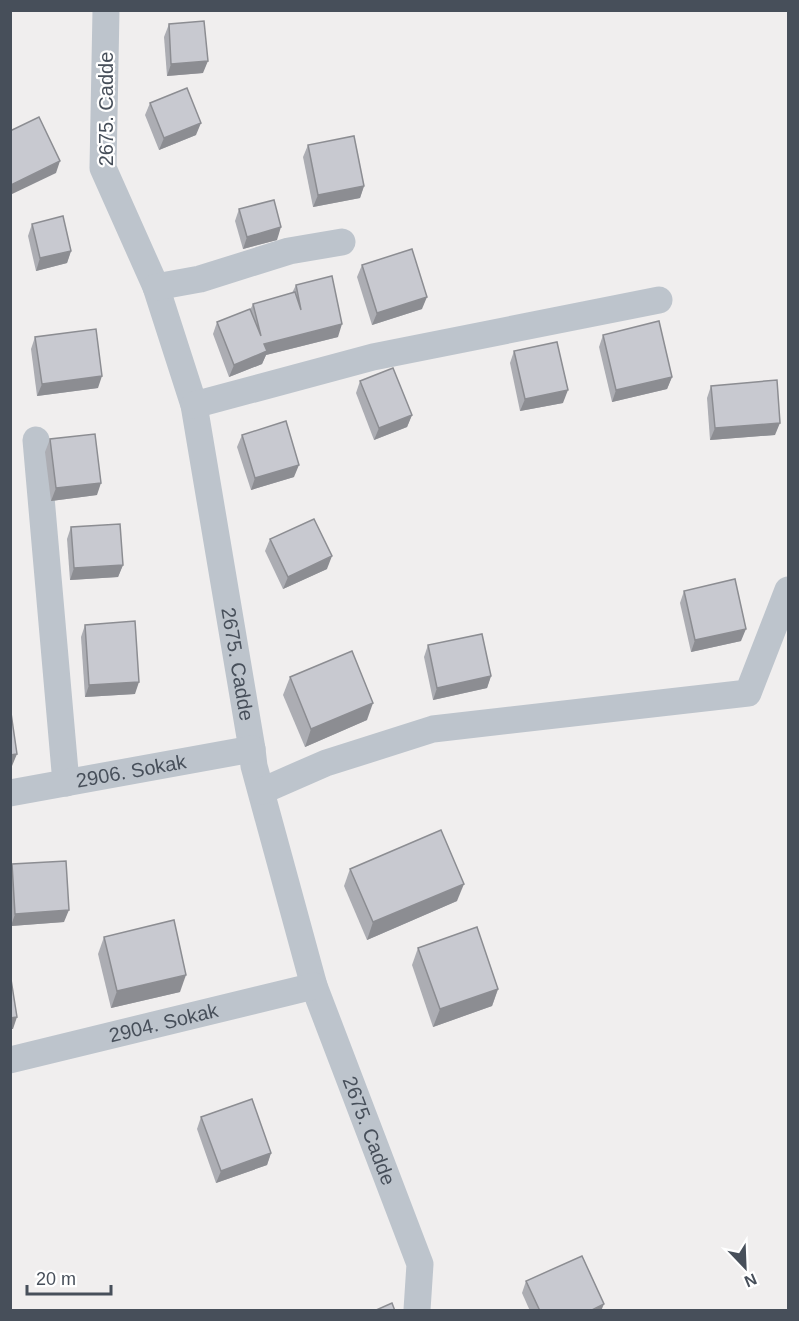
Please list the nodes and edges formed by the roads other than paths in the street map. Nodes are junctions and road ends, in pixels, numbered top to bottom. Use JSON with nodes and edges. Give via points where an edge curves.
{"nodes":[{"id":1,"x":106,"y":10,"type":"edge"},
{"id":2,"x":342,"y":242,"type":"dead end"},
{"id":3,"x":156,"y":288,"type":"junction"},
{"id":4,"x":659,"y":300,"type":"dead end"},
{"id":5,"x":194,"y":405,"type":"junction"},
{"id":6,"x":36,"y":440,"type":"dead end"},
{"id":7,"x":789,"y":590,"type":"edge"},
{"id":8,"x":252,"y":749,"type":"junction"},
{"id":9,"x":66,"y":783,"type":"junction"},
{"id":10,"x":262,"y":791,"type":"junction"},
{"id":11,"x":10,"y":793,"type":"edge"},
{"id":12,"x":314,"y":986,"type":"junction"},
{"id":13,"x":10,"y":1059,"type":"edge"},
{"id":14,"x":417,"y":1311,"type":"edge"}],
"edges":[{"from":1,"to":3,"type":"street","name":"2675. Cadde","via":[[103,168]]},
{"from":2,"to":3,"type":"street","via":[[289,251],[200,279]]},
{"from":3,"to":5,"type":"street","name":"2675. Cadde"},
{"from":4,"to":5,"type":"street","via":[[374,357]]},
{"from":5,"to":8,"type":"street","name":"2675. Cadde"},
{"from":6,"to":9,"type":"street"},
{"from":7,"to":10,"type":"street","via":[[748,693],[433,729],[326,763]]},
{"from":8,"to":9,"type":"street","name":"2906. Sokak"},
{"from":8,"to":10,"type":"street","name":"2675. Cadde"},
{"from":9,"to":11,"type":"street","name":"2906. Sokak"},
{"from":10,"to":12,"type":"street","name":"2675. Cadde"},
{"from":12,"to":13,"type":"street","name":"2904. Sokak"},
{"from":12,"to":14,"type":"street","name":"2675. Cadde","via":[[420,1263]]}]}
